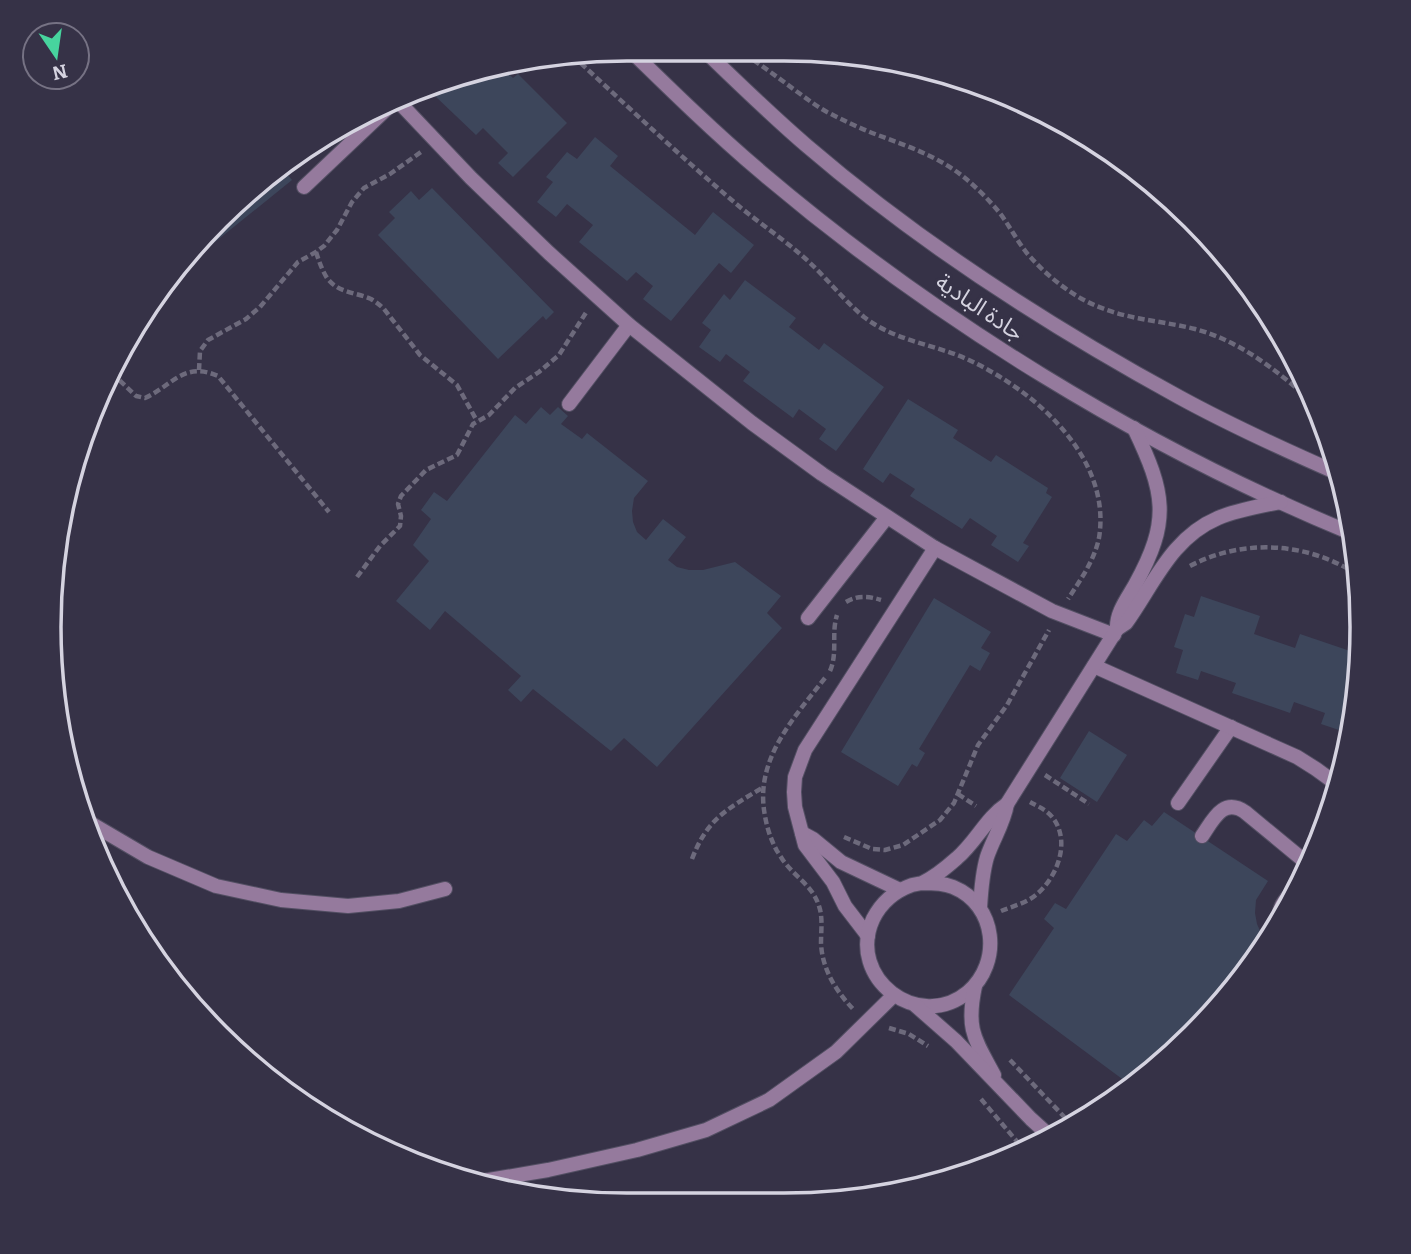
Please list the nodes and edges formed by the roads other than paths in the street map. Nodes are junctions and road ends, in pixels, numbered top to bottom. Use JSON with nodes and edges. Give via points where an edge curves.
{"nodes":[{"id":1,"x":641,"y":61,"type":"edge"},
{"id":2,"x":715,"y":61,"type":"edge"},
{"id":3,"x":403,"y":107,"type":"edge"},
{"id":4,"x":372,"y":122,"type":"edge"},
{"id":5,"x":304,"y":187,"type":"dead end"},
{"id":6,"x":629,"y":325,"type":"junction"},
{"id":7,"x":569,"y":404,"type":"dead end"},
{"id":8,"x":1134,"y":427,"type":"junction"},
{"id":9,"x":1326,"y":468,"type":"edge"},
{"id":10,"x":1281,"y":502,"type":"junction"},
{"id":11,"x":887,"y":517,"type":"junction"},
{"id":12,"x":1341,"y":528,"type":"edge"},
{"id":13,"x":935,"y":548,"type":"junction"},
{"id":14,"x":808,"y":618,"type":"dead end"},
{"id":15,"x":1115,"y":632,"type":"junction"},
{"id":16,"x":1094,"y":666,"type":"junction"},
{"id":17,"x":1231,"y":727,"type":"junction"},
{"id":18,"x":1329,"y":778,"type":"edge"},
{"id":19,"x":1178,"y":803,"type":"dead end"},
{"id":20,"x":1007,"y":804,"type":"junction"},
{"id":21,"x":98,"y":828,"type":"edge"},
{"id":22,"x":1202,"y":836,"type":"dead end"},
{"id":23,"x":813,"y":847,"type":"junction"},
{"id":24,"x":1300,"y":858,"type":"edge"},
{"id":25,"x":922,"y":883,"type":"junction"},
{"id":26,"x":445,"y":889,"type":"dead end"},
{"id":27,"x":900,"y":890,"type":"junction"},
{"id":28,"x":980,"y":908,"type":"junction"},
{"id":29,"x":868,"y":936,"type":"junction"},
{"id":30,"x":975,"y":986,"type":"junction"},
{"id":31,"x":894,"y":995,"type":"junction"},
{"id":32,"x":915,"y":1004,"type":"junction"},
{"id":33,"x":1001,"y":1088,"type":"junction"},
{"id":34,"x":1043,"y":1129,"type":"edge"},
{"id":35,"x":501,"y":1178,"type":"edge"}],
"edges":[{"from":1,"to":8,"type":"street","name":"جادة البادية","via":[[760,172],[875,262],[995,345]]},
{"from":2,"to":9,"type":"street","name":"جادة البادية","via":[[808,147],[951,257],[1026,307],[1181,398]]},
{"from":3,"to":6,"type":"street","via":[[471,178]]},
{"from":4,"to":5,"type":"street"},
{"from":6,"to":7,"type":"street"},
{"from":6,"to":11,"type":"street","via":[[752,423]]},
{"from":8,"to":10,"type":"street","name":"جادة البادية"},
{"from":8,"to":15,"type":"street","via":[[1155,476],[1160,509],[1148,562],[1119,614]]},
{"from":10,"to":12,"type":"street","name":"جادة البادية"},
{"from":10,"to":15,"type":"street","via":[[1224,516],[1191,534],[1168,557]]},
{"from":11,"to":13,"type":"street"},
{"from":11,"to":14,"type":"street"},
{"from":13,"to":15,"type":"street","via":[[1058,614]]},
{"from":13,"to":23,"type":"street","via":[[805,750],[795,777],[794,807],[802,833]]},
{"from":15,"to":16,"type":"street"},
{"from":16,"to":17,"type":"street"},
{"from":16,"to":20,"type":"street"},
{"from":17,"to":18,"type":"street","via":[[1297,757]]},
{"from":17,"to":19,"type":"street"},
{"from":20,"to":25,"type":"street","via":[[961,855]]},
{"from":20,"to":28,"type":"street","via":[[985,868]]},
{"from":21,"to":26,"type":"street","via":[[148,858],[216,886],[281,900],[348,906],[399,901]]},
{"from":22,"to":24,"type":"street","via":[[1219,812],[1235,807]]},
{"from":23,"to":27,"type":"street"},
{"from":23,"to":29,"type":"street","via":[[845,906]]},
{"from":25,"to":27,"type":"street"},
{"from":25,"to":28,"type":"street","via":[[955,888]]},
{"from":27,"to":29,"type":"street","via":[[878,909]]},
{"from":28,"to":30,"type":"street","via":[[988,923],[990,957]]},
{"from":29,"to":31,"type":"street","via":[[875,974]]},
{"from":30,"to":32,"type":"street","via":[[947,1003]]},
{"from":30,"to":33,"type":"street","via":[[970,1016],[973,1036]]},
{"from":31,"to":32,"type":"street"},
{"from":31,"to":35,"type":"street","via":[[836,1052],[769,1100],[706,1130],[637,1150]]},
{"from":32,"to":33,"type":"street"},
{"from":33,"to":34,"type":"street"}]}
